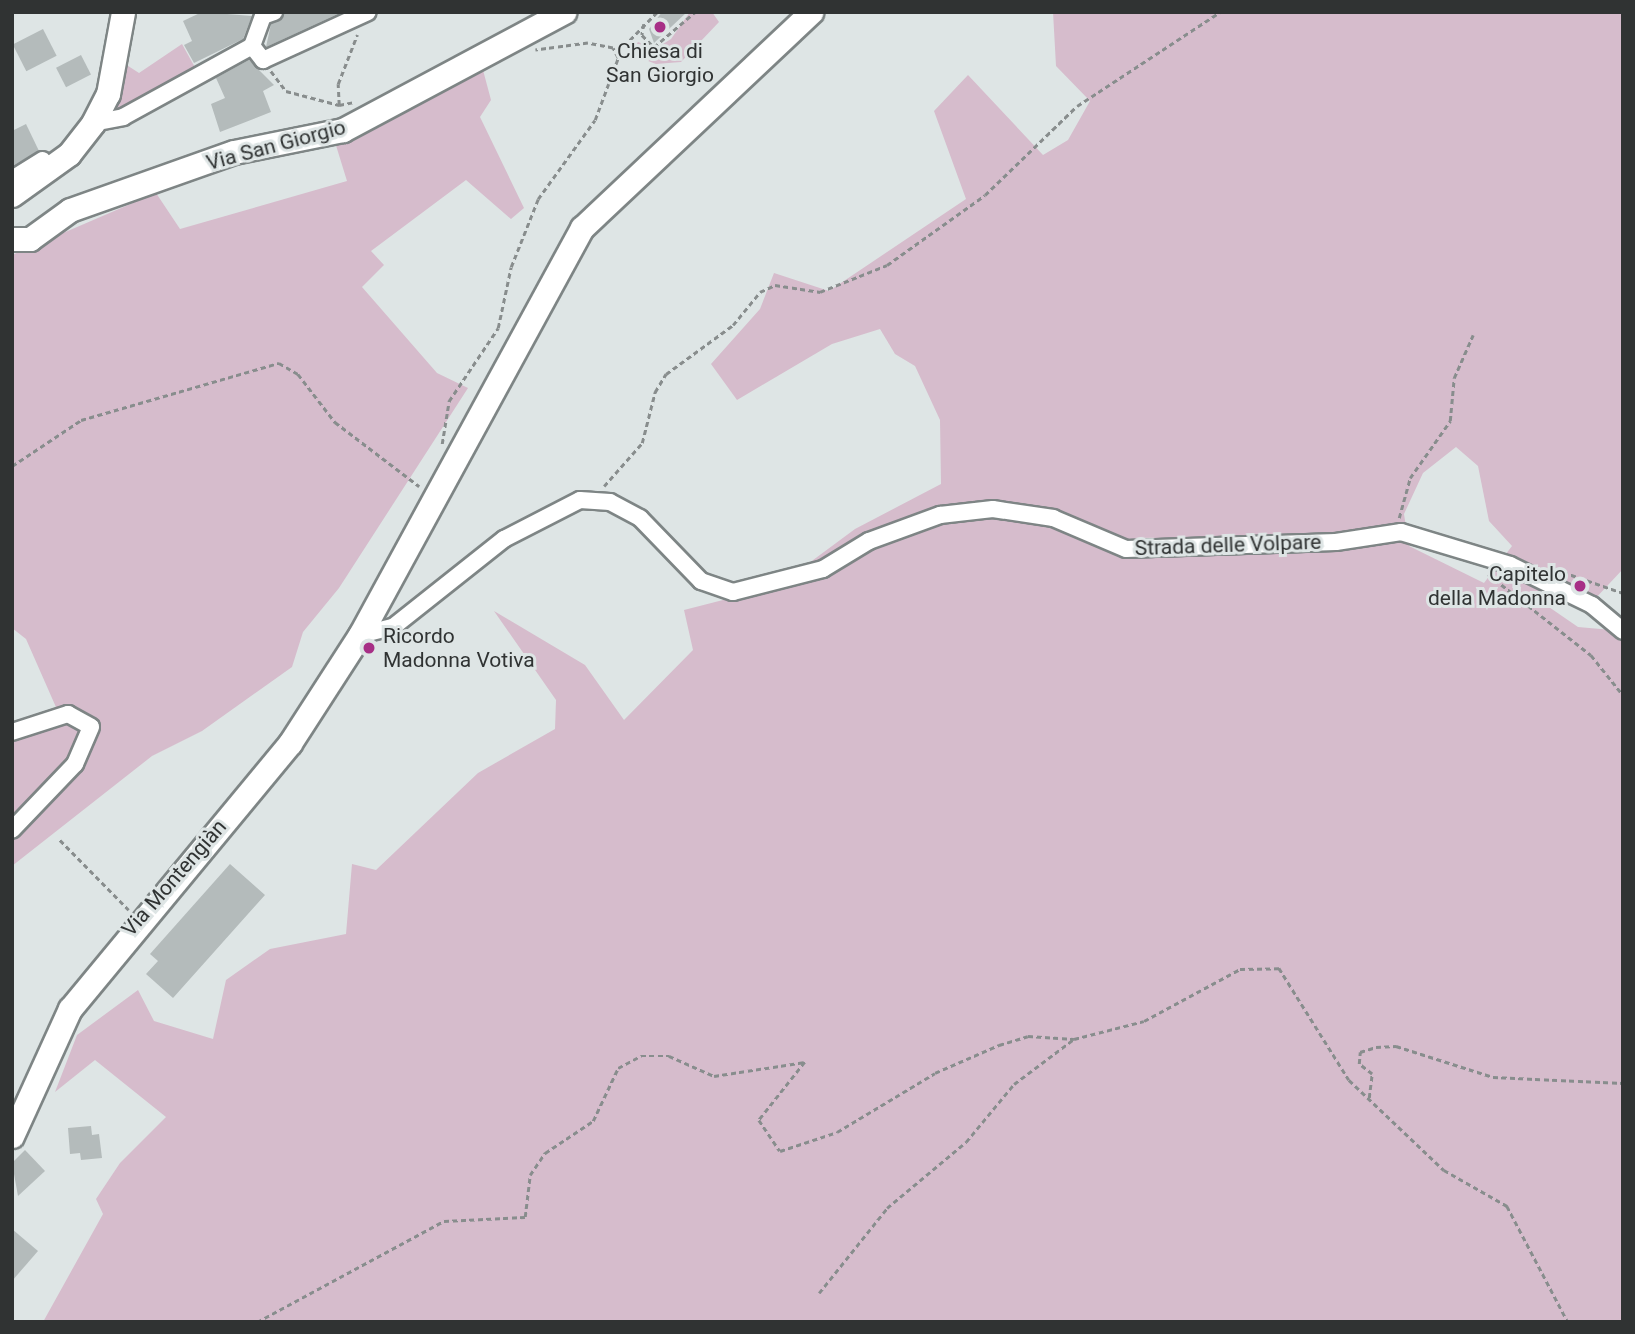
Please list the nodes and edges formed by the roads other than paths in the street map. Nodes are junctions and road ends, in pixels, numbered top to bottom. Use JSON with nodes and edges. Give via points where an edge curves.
{"nodes":[{"id":1,"x":123,"y":12,"type":"edge"},
{"id":2,"x":564,"y":12,"type":"edge"},
{"id":3,"x":811,"y":12,"type":"edge"},
{"id":4,"x":266,"y":13,"type":"edge"},
{"id":5,"x":366,"y":14,"type":"edge"},
{"id":6,"x":252,"y":46,"type":"junction"},
{"id":7,"x":93,"y":122,"type":"junction"},
{"id":8,"x":69,"y":154,"type":"junction"},
{"id":9,"x":12,"y":179,"type":"edge"},
{"id":10,"x":12,"y":195,"type":"edge"},
{"id":11,"x":12,"y":239,"type":"edge"},
{"id":12,"x":1623,"y":631,"type":"edge"},
{"id":13,"x":360,"y":635,"type":"junction"},
{"id":14,"x":12,"y":732,"type":"edge"},
{"id":15,"x":12,"y":830,"type":"edge"},
{"id":16,"x":12,"y":1136,"type":"edge"}],
"edges":[{"from":1,"to":7,"type":"street","via":[[108,94]]},
{"from":2,"to":11,"type":"street","name":"Via San Giorgio","via":[[343,130],[234,152],[70,210],[30,239]]},
{"from":3,"to":13,"type":"street","name":"Via Montengiàn","via":[[591,217]]},
{"from":4,"to":6,"type":"street"},
{"from":5,"to":6,"type":"street","via":[[263,60]]},
{"from":6,"to":7,"type":"street","via":[[123,117]]},
{"from":7,"to":8,"type":"street"},
{"from":8,"to":9,"type":"street","via":[[61,148]]},
{"from":8,"to":10,"type":"street"},
{"from":12,"to":13,"type":"street","name":"Strada delle Volpare","via":[[1592,605],[1467,552],[1401,532],[1336,542],[1126,549],[1053,518],[993,509],[940,515],[869,541],[822,569],[733,592],[701,581],[640,518],[610,502],[580,500],[504,539],[393,627]]},
{"from":13,"to":16,"type":"street","name":"Via Montengiàn","via":[[290,743],[138,920],[69,1009]]},
{"from":14,"to":15,"type":"street","via":[[68,714],[91,727],[75,764]]}]}
